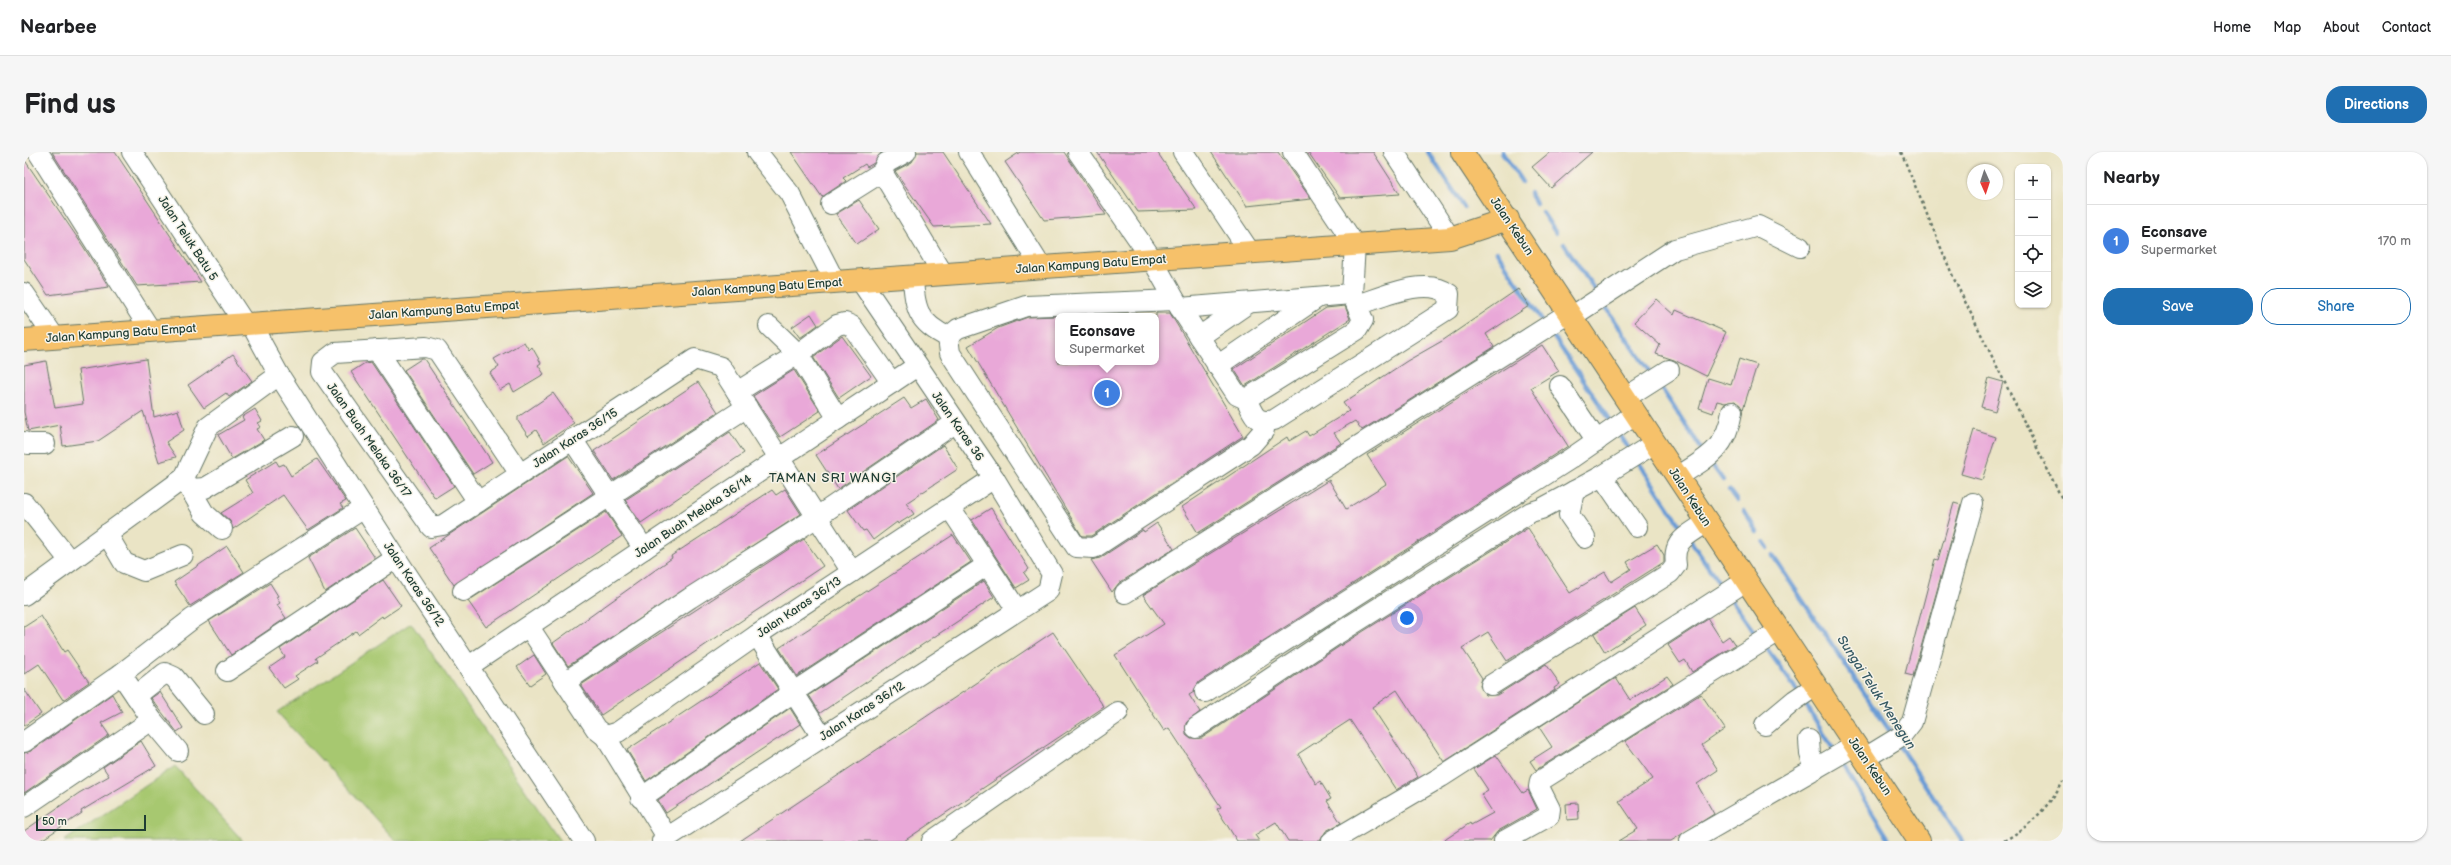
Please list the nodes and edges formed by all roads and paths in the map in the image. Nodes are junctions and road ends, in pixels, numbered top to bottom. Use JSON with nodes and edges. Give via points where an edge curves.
{"nodes":[{"id":1,"x":38,"y":152,"type":"edge"},
{"id":2,"x":132,"y":152,"type":"edge"},
{"id":3,"x":757,"y":152,"type":"edge"},
{"id":4,"x":906,"y":152,"type":"edge"},
{"id":5,"x":1078,"y":152,"type":"edge"},
{"id":6,"x":1183,"y":152,"type":"edge"},
{"id":7,"x":1293,"y":152,"type":"edge"},
{"id":8,"x":1394,"y":152,"type":"edge"},
{"id":9,"x":1901,"y":152,"type":"edge"},
{"id":10,"x":1464,"y":153,"type":"edge"},
{"id":11,"x":977,"y":155,"type":"edge"},
{"id":12,"x":882,"y":172,"type":"junction"},
{"id":13,"x":830,"y":204,"type":"dead end"},
{"id":14,"x":1508,"y":220,"type":"junction"},
{"id":15,"x":1450,"y":238,"type":"junction"},
{"id":16,"x":1355,"y":244,"type":"junction"},
{"id":17,"x":1800,"y":247,"type":"dead end"},
{"id":18,"x":1250,"y":252,"type":"junction"},
{"id":19,"x":1152,"y":259,"type":"junction"},
{"id":20,"x":1041,"y":267,"type":"junction"},
{"id":21,"x":944,"y":274,"type":"junction"},
{"id":22,"x":913,"y":276,"type":"junction"},
{"id":23,"x":860,"y":280,"type":"junction"},
{"id":24,"x":835,"y":282,"type":"junction"},
{"id":25,"x":24,"y":293,"type":"edge"},
{"id":26,"x":1319,"y":297,"type":"junction"},
{"id":27,"x":1354,"y":300,"type":"junction"},
{"id":28,"x":1249,"y":303,"type":"junction"},
{"id":29,"x":1178,"y":304,"type":"junction"},
{"id":30,"x":1570,"y":315,"type":"junction"},
{"id":31,"x":248,"y":324,"type":"junction"},
{"id":32,"x":769,"y":326,"type":"dead end"},
{"id":33,"x":151,"y":331,"type":"junction"},
{"id":34,"x":948,"y":337,"type":"junction"},
{"id":35,"x":1199,"y":337,"type":"junction"},
{"id":36,"x":55,"y":338,"type":"junction"},
{"id":37,"x":24,"y":340,"type":"edge"},
{"id":38,"x":377,"y":350,"type":"junction"},
{"id":39,"x":798,"y":354,"type":"junction"},
{"id":40,"x":917,"y":366,"type":"junction"},
{"id":41,"x":1218,"y":366,"type":"junction"},
{"id":42,"x":1670,"y":370,"type":"dead end"},
{"id":43,"x":279,"y":375,"type":"junction"},
{"id":44,"x":892,"y":383,"type":"junction"},
{"id":45,"x":1560,"y":386,"type":"dead end"},
{"id":46,"x":742,"y":399,"type":"junction"},
{"id":47,"x":1246,"y":399,"type":"junction"},
{"id":48,"x":1630,"y":406,"type":"junction"},
{"id":49,"x":1732,"y":412,"type":"dead end"},
{"id":50,"x":838,"y":420,"type":"junction"},
{"id":51,"x":1264,"y":422,"type":"junction"},
{"id":52,"x":955,"y":423,"type":"junction"},
{"id":53,"x":1609,"y":432,"type":"junction"},
{"id":54,"x":293,"y":436,"type":"dead end"},
{"id":55,"x":572,"y":440,"type":"junction"},
{"id":56,"x":24,"y":442,"type":"edge"},
{"id":57,"x":45,"y":444,"type":"dead end"},
{"id":58,"x":1640,"y":452,"type":"junction"},
{"id":59,"x":780,"y":458,"type":"junction"},
{"id":60,"x":520,"y":474,"type":"junction"},
{"id":61,"x":1602,"y":476,"type":"junction"},
{"id":62,"x":1677,"y":477,"type":"junction"},
{"id":63,"x":994,"y":478,"type":"junction"},
{"id":64,"x":187,"y":483,"type":"junction"},
{"id":65,"x":1574,"y":491,"type":"junction"},
{"id":66,"x":610,"y":497,"type":"junction"},
{"id":67,"x":2063,"y":501,"type":"edge"},
{"id":68,"x":478,"y":502,"type":"junction"},
{"id":69,"x":24,"y":503,"type":"edge"},
{"id":70,"x":1972,"y":503,"type":"dead end"},
{"id":71,"x":364,"y":508,"type":"junction"},
{"id":72,"x":950,"y":508,"type":"junction"},
{"id":73,"x":817,"y":517,"type":"junction"},
{"id":74,"x":431,"y":527,"type":"joint"},
{"id":75,"x":1637,"y":527,"type":"dead end"},
{"id":76,"x":222,"y":529,"type":"dead end"},
{"id":77,"x":1694,"y":531,"type":"junction"},
{"id":78,"x":107,"y":534,"type":"junction"},
{"id":79,"x":1585,"y":538,"type":"dead end"},
{"id":80,"x":644,"y":549,"type":"junction"},
{"id":81,"x":183,"y":555,"type":"dead end"},
{"id":82,"x":396,"y":558,"type":"junction"},
{"id":83,"x":70,"y":561,"type":"junction"},
{"id":84,"x":987,"y":565,"type":"junction"},
{"id":85,"x":852,"y":572,"type":"junction"},
{"id":86,"x":1052,"y":574,"type":"joint"},
{"id":87,"x":463,"y":591,"type":"dead end"},
{"id":88,"x":1731,"y":591,"type":"junction"},
{"id":89,"x":1124,"y":593,"type":"dead end"},
{"id":90,"x":24,"y":596,"type":"edge"},
{"id":91,"x":1017,"y":610,"type":"junction"},
{"id":92,"x":528,"y":627,"type":"junction"},
{"id":93,"x":757,"y":635,"type":"junction"},
{"id":94,"x":1767,"y":639,"type":"junction"},
{"id":95,"x":470,"y":666,"type":"junction"},
{"id":96,"x":228,"y":671,"type":"dead end"},
{"id":97,"x":121,"y":674,"type":"junction"},
{"id":98,"x":565,"y":682,"type":"junction"},
{"id":99,"x":1491,"y":685,"type":"dead end"},
{"id":100,"x":1205,"y":692,"type":"dead end"},
{"id":101,"x":792,"y":693,"type":"junction"},
{"id":102,"x":1804,"y":693,"type":"junction"},
{"id":103,"x":136,"y":696,"type":"junction"},
{"id":104,"x":1118,"y":712,"type":"dead end"},
{"id":105,"x":204,"y":714,"type":"dead end"},
{"id":106,"x":152,"y":720,"type":"junction"},
{"id":107,"x":1765,"y":725,"type":"dead end"},
{"id":108,"x":1196,"y":728,"type":"dead end"},
{"id":109,"x":605,"y":736,"type":"junction"},
{"id":110,"x":822,"y":737,"type":"junction"},
{"id":111,"x":1809,"y":740,"type":"dead end"},
{"id":112,"x":24,"y":742,"type":"edge"},
{"id":113,"x":178,"y":751,"type":"dead end"},
{"id":114,"x":1849,"y":754,"type":"junction"},
{"id":115,"x":1815,"y":769,"type":"junction"},
{"id":116,"x":2063,"y":781,"type":"edge"},
{"id":117,"x":641,"y":798,"type":"junction"},
{"id":118,"x":24,"y":807,"type":"edge"},
{"id":119,"x":665,"y":839,"type":"edge"},
{"id":120,"x":584,"y":841,"type":"edge"},
{"id":121,"x":932,"y":841,"type":"edge"},
{"id":122,"x":1332,"y":841,"type":"edge"},
{"id":123,"x":1504,"y":841,"type":"edge"},
{"id":124,"x":1690,"y":841,"type":"edge"},
{"id":125,"x":1919,"y":841,"type":"edge"},
{"id":126,"x":2004,"y":841,"type":"edge"}],
"edges":[{"from":1,"to":33,"type":"street"},
{"from":2,"to":31,"type":"street","name":"Jalan Teluk Batu 5"},
{"from":3,"to":24,"type":"street","via":[[790,194]]},
{"from":4,"to":12,"type":"street","via":[[886,163]]},
{"from":5,"to":19,"type":"street"},
{"from":6,"to":18,"type":"street"},
{"from":7,"to":16,"type":"street"},
{"from":8,"to":15,"type":"street"},
{"from":9,"to":67,"type":"path","via":[[1954,279]]},
{"from":10,"to":14,"type":"main road","name":"Jalan Kebun"},
{"from":11,"to":20,"type":"street"},
{"from":12,"to":13,"type":"street"},
{"from":12,"to":21,"type":"street"},
{"from":14,"to":15,"type":"main road","name":"Jalan Kampung Batu Empat"},
{"from":14,"to":30,"type":"main road","name":"Jalan Kebun"},
{"from":15,"to":16,"type":"main road","name":"Jalan Kampung Batu Empat"},
{"from":16,"to":18,"type":"main road","name":"Jalan Kampung Batu Empat"},
{"from":16,"to":27,"type":"street"},
{"from":17,"to":30,"type":"street","via":[[1758,226],[1675,249]]},
{"from":18,"to":19,"type":"main road","name":"Jalan Kampung Batu Empat"},
{"from":19,"to":20,"type":"main road","name":"Jalan Kampung Batu Empat"},
{"from":19,"to":29,"type":"street"},
{"from":20,"to":21,"type":"main road","name":"Jalan Kampung Batu Empat"},
{"from":21,"to":22,"type":"main road","name":"Jalan Kampung Batu Empat"},
{"from":22,"to":23,"type":"main road","name":"Jalan Kampung Batu Empat"},
{"from":22,"to":34,"type":"street","via":[[914,298],[919,315],[934,330]]},
{"from":23,"to":24,"type":"main road","name":"Jalan Kampung Batu Empat"},
{"from":23,"to":40,"type":"street","name":"Jalan Karas 36"},
{"from":24,"to":31,"type":"main road","name":"Jalan Kampung Batu Empat"},
{"from":25,"to":36,"type":"street"},
{"from":26,"to":27,"type":"street"},
{"from":26,"to":28,"type":"street"},
{"from":26,"to":41,"type":"street"},
{"from":27,"to":47,"type":"street","via":[[1363,320],[1357,330]]},
{"from":27,"to":51,"type":"street","via":[[1407,288],[1441,288],[1449,294],[1448,309],[1274,420]]},
{"from":28,"to":29,"type":"street"},
{"from":28,"to":35,"type":"street"},
{"from":29,"to":34,"type":"street","via":[[1026,306],[958,329]]},
{"from":29,"to":35,"type":"street"},
{"from":30,"to":48,"type":"main road","name":"Jalan Kebun"},
{"from":30,"to":89,"type":"street"},
{"from":31,"to":33,"type":"main road","name":"Jalan Kampung Batu Empat"},
{"from":31,"to":43,"type":"street","name":"Jalan Karas 36/12"},
{"from":32,"to":39,"type":"street"},
{"from":33,"to":36,"type":"main road","name":"Jalan Kampung Batu Empat"},
{"from":34,"to":51,"type":"street","via":[[950,353],[958,367],[1076,547],[1094,548],[1251,445],[1264,430]]},
{"from":35,"to":41,"type":"street"},
{"from":36,"to":37,"type":"main road","name":"Jalan Kampung Batu Empat"},
{"from":38,"to":60,"type":"street","via":[[426,347],[438,350]]},
{"from":38,"to":68,"type":"street"},
{"from":38,"to":74,"type":"street","name":"Jalan Buah Melaka 36/17","via":[[335,353],[323,362],[322,372]]},
{"from":39,"to":44,"type":"street","via":[[837,325],[845,323],[852,326]]},
{"from":39,"to":46,"type":"street"},
{"from":39,"to":50,"type":"street"},
{"from":40,"to":44,"type":"street","name":"Jalan Buah Melaka 36/14"},
{"from":40,"to":52,"type":"street","name":"Jalan Karas 36"},
{"from":41,"to":47,"type":"street","via":[[1237,395]]},
{"from":42,"to":48,"type":"street"},
{"from":43,"to":64,"type":"street","via":[[208,427]]},
{"from":43,"to":71,"type":"street","name":"Jalan Karas 36/12"},
{"from":44,"to":50,"type":"street","name":"Jalan Buah Melaka 36/14"},
{"from":45,"to":53,"type":"street"},
{"from":46,"to":55,"type":"street","name":"Jalan Karas 36/15","via":[[721,367],[695,359]]},
{"from":46,"to":59,"type":"street"},
{"from":46,"to":66,"type":"street"},
{"from":47,"to":51,"type":"street","via":[[1256,419]]},
{"from":48,"to":53,"type":"street"},
{"from":48,"to":58,"type":"main road","name":"Jalan Kebun"},
{"from":49,"to":62,"type":"street","via":[[1729,429],[1714,453]]},
{"from":50,"to":59,"type":"street","name":"Jalan Buah Melaka 36/14"},
{"from":52,"to":63,"type":"street","name":"Jalan Karas 36"},
{"from":52,"to":73,"type":"street"},
{"from":53,"to":100,"type":"street"},
{"from":54,"to":64,"type":"street","via":[[205,488]]},
{"from":55,"to":60,"type":"street","name":"Jalan Karas 36/15"},
{"from":55,"to":66,"type":"street"},
{"from":56,"to":57,"type":"street"},
{"from":58,"to":61,"type":"street"},
{"from":58,"to":62,"type":"main road","name":"Jalan Kebun"},
{"from":59,"to":73,"type":"street"},
{"from":59,"to":80,"type":"street","name":"Jalan Buah Melaka 36/14"},
{"from":60,"to":68,"type":"street","name":"Jalan Karas 36/15"},
{"from":61,"to":65,"type":"street"},
{"from":61,"to":75,"type":"street"},
{"from":62,"to":77,"type":"main road","name":"Jalan Kebun"},
{"from":63,"to":72,"type":"street","name":"Jalan Karas 36/13"},
{"from":63,"to":86,"type":"street","name":"Jalan Karas 36"},
{"from":64,"to":76,"type":"street","via":[[204,512]]},
{"from":64,"to":78,"type":"street"},
{"from":65,"to":79,"type":"street","via":[[1569,515]]},
{"from":65,"to":108,"type":"street","via":[[1531,512],[1337,634]]},
{"from":66,"to":80,"type":"street"},
{"from":66,"to":87,"type":"street"},
{"from":68,"to":74,"type":"street","name":"Jalan Karas 36/15","via":[[444,525]]},
{"from":69,"to":83,"type":"street"},
{"from":70,"to":114,"type":"street","via":[[1912,722],[1896,739]]},
{"from":71,"to":82,"type":"street","name":"Jalan Karas 36/12"},
{"from":71,"to":97,"type":"street","via":[[192,619]]},
{"from":72,"to":84,"type":"street"},
{"from":72,"to":85,"type":"street","name":"Jalan Karas 36/13"},
{"from":73,"to":85,"type":"street"},
{"from":73,"to":98,"type":"street"},
{"from":77,"to":88,"type":"main road","name":"Jalan Kebun"},
{"from":77,"to":99,"type":"street","via":[[1676,547],[1676,566],[1670,573]]},
{"from":78,"to":81,"type":"street","via":[[124,563],[144,571]]},
{"from":78,"to":83,"type":"street"},
{"from":80,"to":92,"type":"street","name":"Jalan Buah Melaka 36/14"},
{"from":82,"to":95,"type":"street","name":"Jalan Karas 36/12"},
{"from":82,"to":96,"type":"street"},
{"from":83,"to":90,"type":"street"},
{"from":84,"to":91,"type":"street"},
{"from":84,"to":101,"type":"street"},
{"from":85,"to":93,"type":"street","name":"Jalan Karas 36/13"},
{"from":86,"to":91,"type":"street","name":"Jalan Karas 36/12","via":[[1048,591]]},
{"from":88,"to":94,"type":"main road","name":"Jalan Kebun"},
{"from":88,"to":122,"type":"street","via":[[1441,778]]},
{"from":91,"to":110,"type":"street","name":"Jalan Karas 36/12"},
{"from":92,"to":95,"type":"street","name":"Jalan Buah Melaka 36/14"},
{"from":92,"to":98,"type":"street"},
{"from":93,"to":101,"type":"street"},
{"from":93,"to":109,"type":"street","name":"Jalan Karas 36/13","via":[[618,732]]},
{"from":94,"to":102,"type":"main road","name":"Jalan Kebun"},
{"from":94,"to":123,"type":"street","via":[[1540,781],[1538,787],[1550,809],[1549,816]]},
{"from":95,"to":120,"type":"street","name":"Jalan Karas 36/12"},
{"from":97,"to":103,"type":"street"},
{"from":97,"to":112,"type":"street"},
{"from":98,"to":109,"type":"street","via":[[596,729]]},
{"from":101,"to":110,"type":"street"},
{"from":101,"to":117,"type":"street"},
{"from":102,"to":107,"type":"street"},
{"from":102,"to":114,"type":"main road","name":"Jalan Kebun"},
{"from":103,"to":105,"type":"street","via":[[165,673],[174,677]]},
{"from":103,"to":106,"type":"street"},
{"from":104,"to":121,"type":"street"},
{"from":106,"to":113,"type":"street"},
{"from":106,"to":118,"type":"street"},
{"from":109,"to":117,"type":"street"},
{"from":110,"to":119,"type":"street","name":"Jalan Karas 36/12"},
{"from":111,"to":115,"type":"street"},
{"from":114,"to":115,"type":"street"},
{"from":114,"to":125,"type":"main road","name":"Jalan Kebun"},
{"from":115,"to":124,"type":"street"},
{"from":116,"to":126,"type":"path","via":[[2050,803],[2024,830]]},
{"from":117,"to":119,"type":"street"}]}
